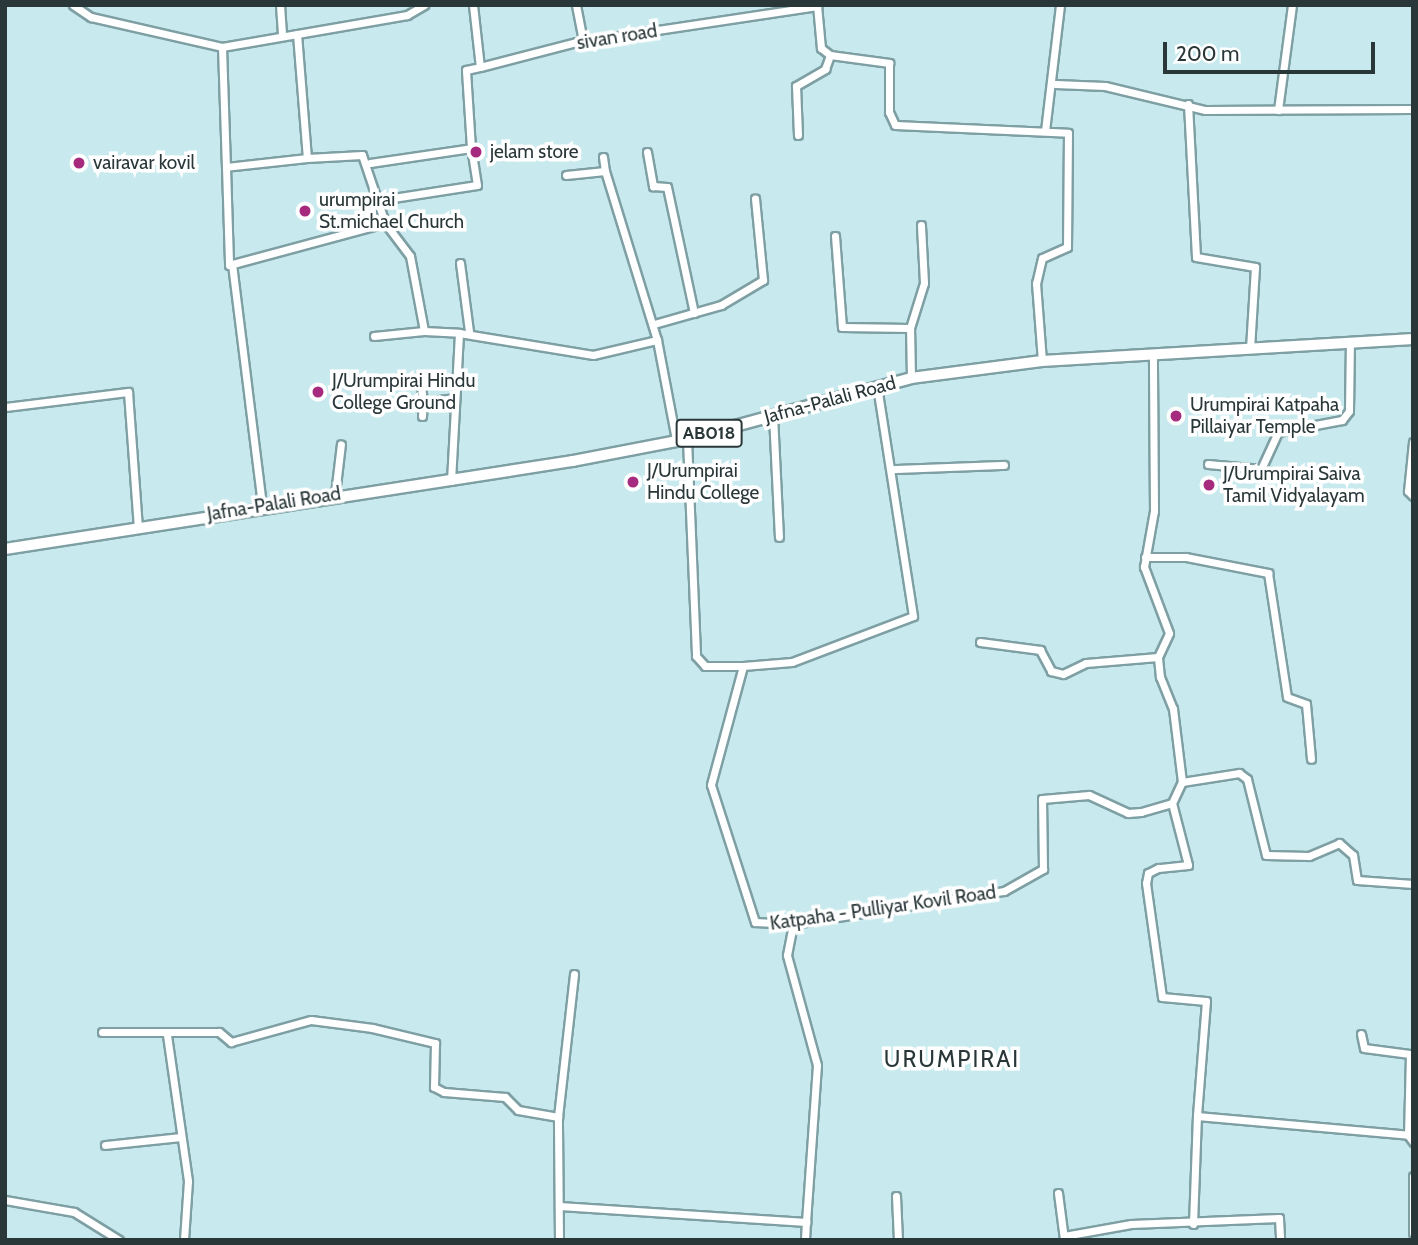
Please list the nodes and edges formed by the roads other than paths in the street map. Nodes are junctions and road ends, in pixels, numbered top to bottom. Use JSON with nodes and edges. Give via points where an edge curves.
{"nodes":[{"id":1,"x":73,"y":5,"type":"edge"},
{"id":2,"x":280,"y":5,"type":"edge"},
{"id":3,"x":424,"y":5,"type":"edge"},
{"id":4,"x":473,"y":5,"type":"edge"},
{"id":5,"x":576,"y":5,"type":"edge"},
{"id":6,"x":817,"y":5,"type":"edge"},
{"id":7,"x":1060,"y":5,"type":"edge"},
{"id":8,"x":1292,"y":5,"type":"edge"},
{"id":9,"x":282,"y":34,"type":"junction"},
{"id":10,"x":297,"y":34,"type":"junction"},
{"id":11,"x":583,"y":41,"type":"junction"},
{"id":12,"x":222,"y":47,"type":"junction"},
{"id":13,"x":830,"y":55,"type":"junction"},
{"id":14,"x":480,"y":67,"type":"junction"},
{"id":15,"x":1055,"y":84,"type":"junction"},
{"id":16,"x":1188,"y":104,"type":"junction"},
{"id":17,"x":1413,"y":109,"type":"edge"},
{"id":18,"x":1278,"y":110,"type":"junction"},
{"id":19,"x":1045,"y":131,"type":"junction"},
{"id":20,"x":798,"y":135,"type":"dead end"},
{"id":21,"x":471,"y":148,"type":"junction"},
{"id":22,"x":647,"y":152,"type":"dead end"},
{"id":23,"x":603,"y":157,"type":"dead end"},
{"id":24,"x":307,"y":158,"type":"junction"},
{"id":25,"x":370,"y":163,"type":"junction"},
{"id":26,"x":226,"y":167,"type":"junction"},
{"id":27,"x":605,"y":171,"type":"junction"},
{"id":28,"x":566,"y":175,"type":"dead end"},
{"id":29,"x":755,"y":198,"type":"dead end"},
{"id":30,"x":380,"y":200,"type":"junction"},
{"id":31,"x":386,"y":223,"type":"junction"},
{"id":32,"x":921,"y":225,"type":"dead end"},
{"id":33,"x":835,"y":236,"type":"dead end"},
{"id":34,"x":460,"y":263,"type":"dead end"},
{"id":35,"x":232,"y":264,"type":"junction"},
{"id":36,"x":694,"y":313,"type":"junction"},
{"id":37,"x":654,"y":324,"type":"junction"},
{"id":38,"x":909,"y":328,"type":"junction"},
{"id":39,"x":424,"y":331,"type":"junction"},
{"id":40,"x":468,"y":331,"type":"junction"},
{"id":41,"x":459,"y":333,"type":"junction"},
{"id":42,"x":374,"y":336,"type":"dead end"},
{"id":43,"x":1413,"y":339,"type":"edge"},
{"id":44,"x":657,"y":340,"type":"junction"},
{"id":45,"x":1350,"y":342,"type":"junction"},
{"id":46,"x":1250,"y":348,"type":"junction"},
{"id":47,"x":1153,"y":354,"type":"junction"},
{"id":48,"x":1042,"y":361,"type":"junction"},
{"id":49,"x":911,"y":378,"type":"junction"},
{"id":50,"x":421,"y":384,"type":"dead end"},
{"id":51,"x":877,"y":386,"type":"junction"},
{"id":52,"x":454,"y":398,"type":"junction"},
{"id":53,"x":423,"y":402,"type":"junction"},
{"id":54,"x":5,"y":407,"type":"edge"},
{"id":55,"x":773,"y":415,"type":"junction"},
{"id":56,"x":422,"y":416,"type":"dead end"},
{"id":57,"x":681,"y":440,"type":"junction"},
{"id":58,"x":1413,"y":442,"type":"edge"},
{"id":59,"x":341,"y":444,"type":"dead end"},
{"id":60,"x":1208,"y":464,"type":"dead end"},
{"id":61,"x":1004,"y":465,"type":"dead end"},
{"id":62,"x":893,"y":469,"type":"junction"},
{"id":63,"x":451,"y":482,"type":"junction"},
{"id":64,"x":335,"y":494,"type":"junction"},
{"id":65,"x":1413,"y":496,"type":"edge"},
{"id":66,"x":262,"y":506,"type":"junction"},
{"id":67,"x":138,"y":527,"type":"junction"},
{"id":68,"x":779,"y":537,"type":"dead end"},
{"id":69,"x":5,"y":549,"type":"edge"},
{"id":70,"x":1145,"y":557,"type":"junction"},
{"id":71,"x":980,"y":642,"type":"dead end"},
{"id":72,"x":1158,"y":657,"type":"junction"},
{"id":73,"x":743,"y":666,"type":"junction"},
{"id":74,"x":1311,"y":759,"type":"dead end"},
{"id":75,"x":1182,"y":782,"type":"junction"},
{"id":76,"x":1172,"y":803,"type":"junction"},
{"id":77,"x":1413,"y":884,"type":"edge"},
{"id":78,"x":793,"y":924,"type":"junction"},
{"id":79,"x":574,"y":974,"type":"dead end"},
{"id":80,"x":103,"y":1032,"type":"dead end"},
{"id":81,"x":1361,"y":1034,"type":"dead end"},
{"id":82,"x":167,"y":1035,"type":"junction"},
{"id":83,"x":1198,"y":1116,"type":"junction"},
{"id":84,"x":558,"y":1117,"type":"junction"},
{"id":85,"x":180,"y":1137,"type":"junction"},
{"id":86,"x":1411,"y":1139,"type":"edge"},
{"id":87,"x":105,"y":1145,"type":"dead end"},
{"id":88,"x":1413,"y":1176,"type":"edge"},
{"id":89,"x":1058,"y":1193,"type":"dead end"},
{"id":90,"x":896,"y":1196,"type":"dead end"},
{"id":91,"x":5,"y":1200,"type":"edge"},
{"id":92,"x":559,"y":1206,"type":"junction"},
{"id":93,"x":806,"y":1222,"type":"junction"},
{"id":94,"x":1193,"y":1224,"type":"junction"},
{"id":95,"x":1413,"y":1233,"type":"edge"},
{"id":96,"x":1064,"y":1238,"type":"edge"},
{"id":97,"x":119,"y":1240,"type":"edge"},
{"id":98,"x":184,"y":1240,"type":"edge"},
{"id":99,"x":559,"y":1240,"type":"edge"},
{"id":100,"x":805,"y":1240,"type":"edge"},
{"id":101,"x":898,"y":1240,"type":"edge"},
{"id":102,"x":1280,"y":1240,"type":"edge"}],
"edges":[{"from":1,"to":12,"type":"street","via":[[91,17]]},
{"from":2,"to":9,"type":"street"},
{"from":3,"to":10,"type":"street","via":[[407,15]]},
{"from":4,"to":14,"type":"street"},
{"from":5,"to":11,"type":"street"},
{"from":6,"to":11,"type":"street","name":"sivan road"},
{"from":6,"to":13,"type":"street","via":[[821,48]]},
{"from":7,"to":15,"type":"street"},
{"from":8,"to":18,"type":"street"},
{"from":9,"to":10,"type":"street"},
{"from":9,"to":12,"type":"street"},
{"from":10,"to":24,"type":"street"},
{"from":11,"to":14,"type":"street","name":"sivan road"},
{"from":12,"to":26,"type":"street"},
{"from":13,"to":19,"type":"street","via":[[889,63],[889,113],[895,125]]},
{"from":13,"to":20,"type":"street","via":[[825,69],[796,86]]},
{"from":14,"to":21,"type":"street","via":[[466,70]]},
{"from":15,"to":16,"type":"street","via":[[1105,86]]},
{"from":15,"to":19,"type":"street"},
{"from":16,"to":18,"type":"street"},
{"from":16,"to":46,"type":"street","via":[[1196,257],[1255,267]]},
{"from":17,"to":18,"type":"street"},
{"from":19,"to":48,"type":"street","via":[[1068,133],[1071,214],[1067,247],[1041,258],[1036,284]]},
{"from":21,"to":25,"type":"street"},
{"from":21,"to":30,"type":"street","via":[[477,186]]},
{"from":22,"to":36,"type":"street","via":[[653,186],[667,187]]},
{"from":23,"to":27,"type":"street"},
{"from":24,"to":25,"type":"street","via":[[362,155]]},
{"from":24,"to":26,"type":"street"},
{"from":25,"to":30,"type":"street"},
{"from":26,"to":35,"type":"street"},
{"from":27,"to":28,"type":"street"},
{"from":27,"to":37,"type":"street"},
{"from":29,"to":36,"type":"street","via":[[763,280]]},
{"from":30,"to":31,"type":"street"},
{"from":31,"to":35,"type":"street"},
{"from":31,"to":39,"type":"street","via":[[411,256]]},
{"from":32,"to":38,"type":"street","via":[[924,283]]},
{"from":33,"to":38,"type":"street","via":[[842,327]]},
{"from":34,"to":40,"type":"street"},
{"from":35,"to":66,"type":"street"},
{"from":36,"to":37,"type":"street"},
{"from":37,"to":44,"type":"street"},
{"from":38,"to":49,"type":"street"},
{"from":39,"to":41,"type":"street"},
{"from":39,"to":42,"type":"street"},
{"from":40,"to":41,"type":"street"},
{"from":40,"to":44,"type":"street","via":[[593,355]]},
{"from":41,"to":52,"type":"street"},
{"from":43,"to":45,"type":"main road","name":"Jafna-Palali Road","number":"AB018"},
{"from":44,"to":57,"type":"street"},
{"from":45,"to":46,"type":"main road","name":"Jafna-Palali Road","number":"AB018"},
{"from":45,"to":60,"type":"street","via":[[1349,411],[1342,420],[1278,432],[1261,468]]},
{"from":46,"to":47,"type":"main road","name":"Jafna-Palali Road","number":"AB018"},
{"from":47,"to":48,"type":"main road","name":"Jafna-Palali Road","number":"AB018"},
{"from":47,"to":70,"type":"street","via":[[1154,511]]},
{"from":48,"to":49,"type":"main road","name":"Jafna-Palali Road","number":"AB018"},
{"from":49,"to":51,"type":"main road","name":"Jafna-Palali Road","number":"AB018"},
{"from":50,"to":53,"type":"street"},
{"from":51,"to":55,"type":"main road","name":"Jafna-Palali Road","number":"AB018"},
{"from":51,"to":62,"type":"street"},
{"from":52,"to":53,"type":"street"},
{"from":52,"to":63,"type":"street"},
{"from":53,"to":56,"type":"street"},
{"from":54,"to":67,"type":"street","via":[[128,392]]},
{"from":55,"to":57,"type":"main road","name":"Jafna-Palali Road","number":"AB018"},
{"from":55,"to":68,"type":"street"},
{"from":57,"to":63,"type":"main road","name":"Jafna-Palali Road","number":"AB018"},
{"from":57,"to":73,"type":"street","via":[[696,656],[705,666]]},
{"from":58,"to":65,"type":"street","via":[[1408,491]]},
{"from":59,"to":64,"type":"street"},
{"from":61,"to":62,"type":"street"},
{"from":62,"to":73,"type":"street","via":[[894,524],[913,617],[792,662]]},
{"from":63,"to":64,"type":"main road","name":"Jafna-Palali Road","number":"AB018"},
{"from":64,"to":66,"type":"main road","name":"Jafna-Palali Road","number":"AB018"},
{"from":66,"to":67,"type":"main road","name":"Jafna-Palali Road","number":"AB018"},
{"from":67,"to":69,"type":"main road","name":"Jafna-Palali Road","number":"AB018"},
{"from":70,"to":72,"type":"street","via":[[1169,633]]},
{"from":70,"to":74,"type":"street","via":[[1186,557],[1268,573],[1287,697],[1306,704]]},
{"from":71,"to":72,"type":"street","via":[[1040,650],[1052,671],[1063,674],[1086,663]]},
{"from":72,"to":75,"type":"street","via":[[1177,733]]},
{"from":73,"to":78,"type":"street","name":"Katpaha - Pulliyar Kovil Road","via":[[711,785],[755,922]]},
{"from":75,"to":76,"type":"street"},
{"from":75,"to":77,"type":"street","via":[[1239,773],[1247,779],[1266,855],[1309,856],[1339,842],[1353,855],[1357,880]]},
{"from":76,"to":78,"type":"street","name":"Katpaha - Pulliyar Kovil Road","via":[[1128,813],[1089,795],[1046,796],[1041,802],[1047,849],[1042,869],[1017,886]]},
{"from":76,"to":83,"type":"street","via":[[1188,865],[1158,868],[1146,883],[1161,998],[1206,1001]]},
{"from":78,"to":93,"type":"street","via":[[787,955],[817,1065]]},
{"from":79,"to":84,"type":"street"},
{"from":80,"to":82,"type":"street"},
{"from":81,"to":86,"type":"street","via":[[1364,1048],[1410,1054]]},
{"from":82,"to":84,"type":"street","via":[[219,1032],[231,1042],[312,1020],[423,1037],[437,1049],[434,1087],[505,1097],[517,1110]]},
{"from":82,"to":85,"type":"street"},
{"from":83,"to":86,"type":"street"},
{"from":83,"to":94,"type":"street"},
{"from":84,"to":92,"type":"street"},
{"from":85,"to":87,"type":"street"},
{"from":85,"to":98,"type":"street","via":[[188,1181]]},
{"from":88,"to":95,"type":"street"},
{"from":89,"to":96,"type":"street"},
{"from":90,"to":101,"type":"street"},
{"from":91,"to":97,"type":"street","via":[[74,1212]]},
{"from":92,"to":93,"type":"street"},
{"from":92,"to":99,"type":"street"},
{"from":93,"to":100,"type":"street"},
{"from":94,"to":96,"type":"street","via":[[1132,1224]]},
{"from":94,"to":102,"type":"street","via":[[1279,1218]]}]}
